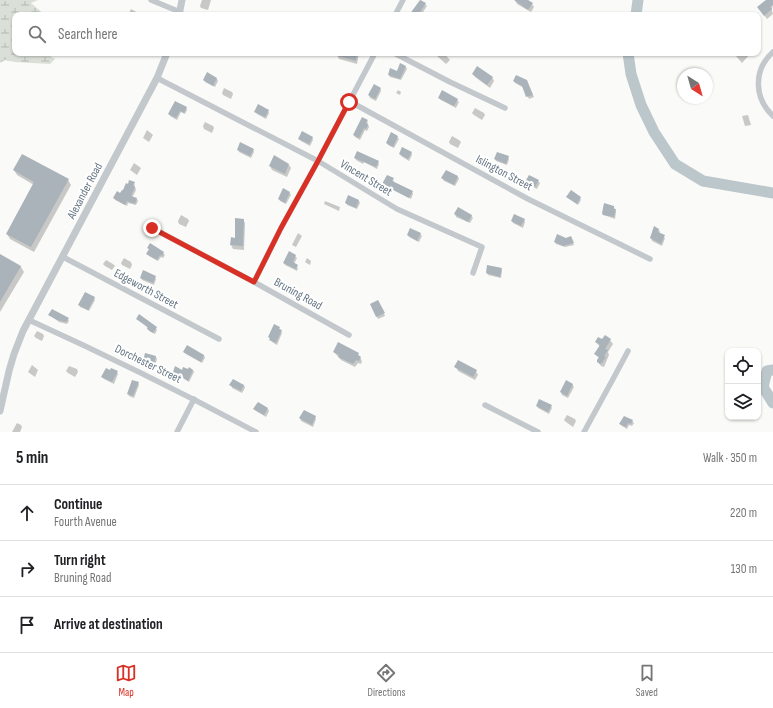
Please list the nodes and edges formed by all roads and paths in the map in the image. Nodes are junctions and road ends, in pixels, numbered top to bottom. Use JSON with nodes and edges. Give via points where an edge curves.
{"nodes":[{"id":1,"x":151,"y":0,"type":"edge"},
{"id":2,"x":182,"y":0,"type":"edge"},
{"id":3,"x":403,"y":0,"type":"edge"},
{"id":4,"x":176,"y":12,"type":"edge"},
{"id":5,"x":180,"y":12,"type":"edge"},
{"id":6,"x":397,"y":12,"type":"edge"},
{"id":7,"x":773,"y":52,"type":"edge"},
{"id":8,"x":166,"y":56,"type":"edge"},
{"id":9,"x":373,"y":56,"type":"edge"},
{"id":10,"x":400,"y":56,"type":"edge"},
{"id":11,"x":157,"y":78,"type":"junction"},
{"id":12,"x":349,"y":102,"type":"junction"},
{"id":13,"x":505,"y":108,"type":"dead end"},
{"id":14,"x":773,"y":116,"type":"edge"},
{"id":15,"x":318,"y":161,"type":"junction"},
{"id":16,"x":152,"y":228,"type":"dead end"},
{"id":17,"x":63,"y":257,"type":"junction"},
{"id":18,"x":650,"y":259,"type":"dead end"},
{"id":19,"x":473,"y":273,"type":"dead end"},
{"id":20,"x":254,"y":282,"type":"junction"},
{"id":21,"x":29,"y":320,"type":"junction"},
{"id":22,"x":349,"y":335,"type":"dead end"},
{"id":23,"x":219,"y":339,"type":"dead end"},
{"id":24,"x":628,"y":350,"type":"dead end"},
{"id":25,"x":194,"y":399,"type":"junction"},
{"id":26,"x":485,"y":405,"type":"dead end"},
{"id":27,"x":0,"y":411,"type":"edge"},
{"id":28,"x":177,"y":432,"type":"edge"},
{"id":29,"x":256,"y":432,"type":"edge"},
{"id":30,"x":538,"y":432,"type":"edge"},
{"id":31,"x":584,"y":432,"type":"edge"}],
"edges":[{"from":1,"to":4,"type":"street"},
{"from":2,"to":5,"type":"street"},
{"from":3,"to":6,"type":"street"},
{"from":7,"to":14,"type":"street","via":[[762,66],[758,82],[763,104]]},
{"from":8,"to":11,"type":"street","name":"Alexander Road"},
{"from":9,"to":12,"type":"street"},
{"from":10,"to":13,"type":"street"},
{"from":11,"to":15,"type":"street","name":"Vincent Street"},
{"from":11,"to":17,"type":"street","name":"Alexander Road"},
{"from":12,"to":15,"type":"street"},
{"from":12,"to":18,"type":"street","name":"Islington Street","via":[[528,199]]},
{"from":15,"to":19,"type":"street","name":"Vincent Street","via":[[396,209],[482,247]]},
{"from":15,"to":20,"type":"street"},
{"from":16,"to":20,"type":"street","name":"Bruning Road"},
{"from":17,"to":21,"type":"street","name":"Alexander Road"},
{"from":17,"to":23,"type":"street","name":"Edgeworth Street"},
{"from":20,"to":22,"type":"street","name":"Bruning Road"},
{"from":21,"to":25,"type":"street","name":"Dorchester Street"},
{"from":21,"to":27,"type":"street","name":"Alexander Road","via":[[9,371]]},
{"from":24,"to":31,"type":"street"},
{"from":25,"to":28,"type":"street"},
{"from":25,"to":29,"type":"street","name":"Dorchester Street"},
{"from":26,"to":30,"type":"street"}]}
